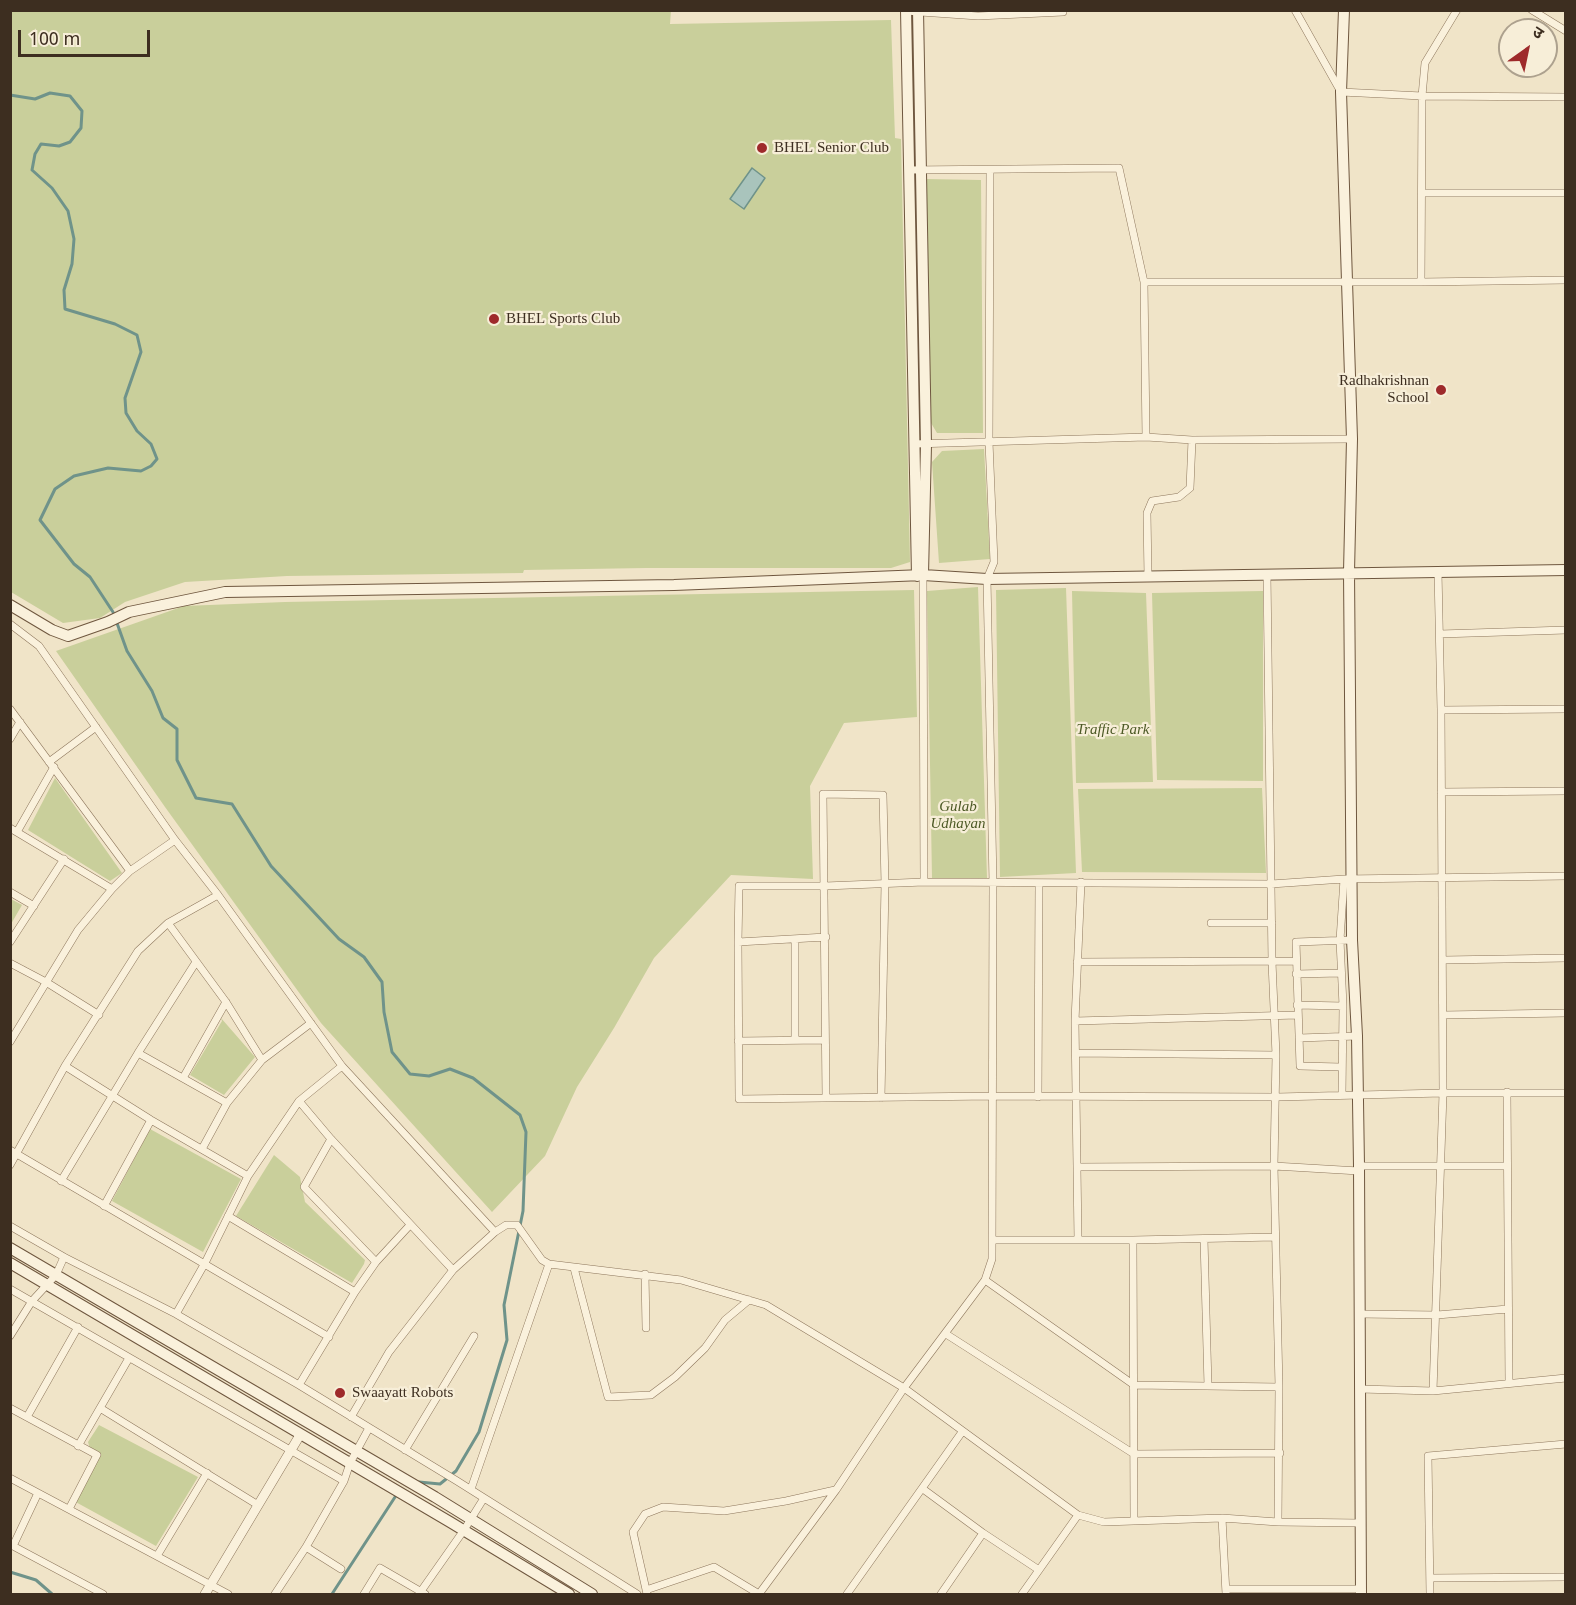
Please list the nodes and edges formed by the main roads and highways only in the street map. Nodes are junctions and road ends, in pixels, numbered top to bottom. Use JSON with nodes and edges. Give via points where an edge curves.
{"nodes":[{"id":1,"x":1344,"y":10,"type":"edge"},
{"id":2,"x":906,"y":11,"type":"edge"},
{"id":3,"x":918,"y":11,"type":"edge"},
{"id":4,"x":1566,"y":570,"type":"edge"},
{"id":5,"x":1349,"y":572,"type":"junction"},
{"id":6,"x":920,"y":575,"type":"junction"},
{"id":7,"x":10,"y":605,"type":"edge"},
{"id":8,"x":10,"y":1248,"type":"edge"},
{"id":9,"x":10,"y":1263,"type":"edge"},
{"id":10,"x":1360,"y":1592,"type":"edge"},
{"id":11,"x":569,"y":1594,"type":"edge"},
{"id":12,"x":592,"y":1594,"type":"edge"}],
"edges":[{"from":1,"to":5,"type":"main road","via":[[1341,92],[1352,439]]},
{"from":2,"to":6,"type":"main road"},
{"from":3,"to":6,"type":"main road","via":[[926,445]]},
{"from":4,"to":5,"type":"main road"},
{"from":5,"to":6,"type":"main road","via":[[987,579]]},
{"from":5,"to":10,"type":"main road","via":[[1348,879],[1358,1095]]},
{"from":6,"to":7,"type":"main road","via":[[650,585],[225,592],[129,612],[68,636]]},
{"from":8,"to":12,"type":"main road","via":[[435,1497]]},
{"from":9,"to":11,"type":"main road"}]}
